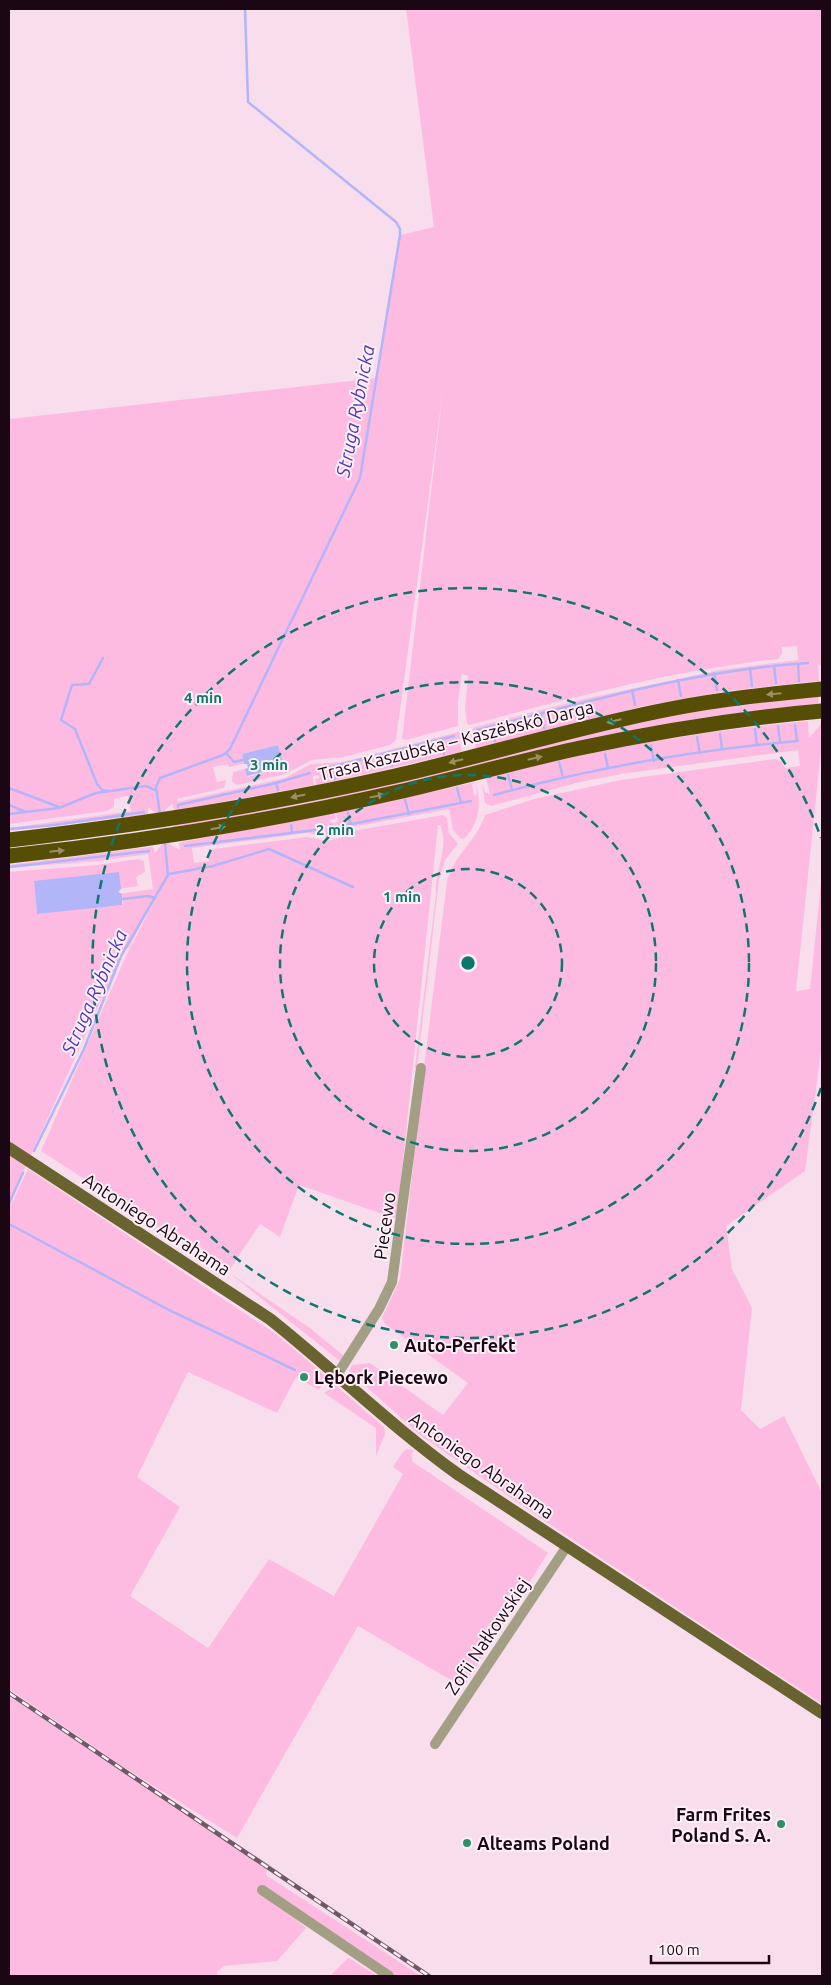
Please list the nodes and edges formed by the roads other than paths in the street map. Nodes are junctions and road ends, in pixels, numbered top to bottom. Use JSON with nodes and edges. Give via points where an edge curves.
{"nodes":[{"id":1,"x":822,"y":689,"type":"edge"},
{"id":2,"x":822,"y":711,"type":"edge"},
{"id":3,"x":9,"y":840,"type":"edge"},
{"id":4,"x":9,"y":856,"type":"edge"},
{"id":5,"x":421,"y":1068,"type":"dead end"},
{"id":6,"x":9,"y":1148,"type":"edge"},
{"id":7,"x":337,"y":1374,"type":"junction"},
{"id":8,"x":567,"y":1546,"type":"junction"},
{"id":9,"x":822,"y":1713,"type":"edge"},
{"id":10,"x":435,"y":1744,"type":"dead end"},
{"id":11,"x":262,"y":1890,"type":"dead end"},
{"id":12,"x":388,"y":1976,"type":"edge"}],
"edges":[{"from":1,"to":3,"type":"highway","name":"Trasa Kaszubska – Kaszëbskô Darga","one_way":true,"via":[[751,696],[654,712],[394,776],[260,804]]},
{"from":4,"to":2,"type":"highway","name":"Trasa Kaszubska – Kaszëbskô Darga","one_way":true,"via":[[95,847],[264,820],[632,737],[745,718]]},
{"from":5,"to":7,"type":"street","name":"Piecewo","via":[[392,1282],[379,1309]]},
{"from":6,"to":7,"type":"main road","name":"Antoniego Abrahama","via":[[254,1308]]},
{"from":7,"to":8,"type":"main road","name":"Antoniego Abrahama","via":[[418,1446]]},
{"from":8,"to":9,"type":"main road","name":"Antoniego Abrahama"},
{"from":8,"to":10,"type":"street","name":"Zofii Nałkowskiej"},
{"from":11,"to":12,"type":"street"}]}
